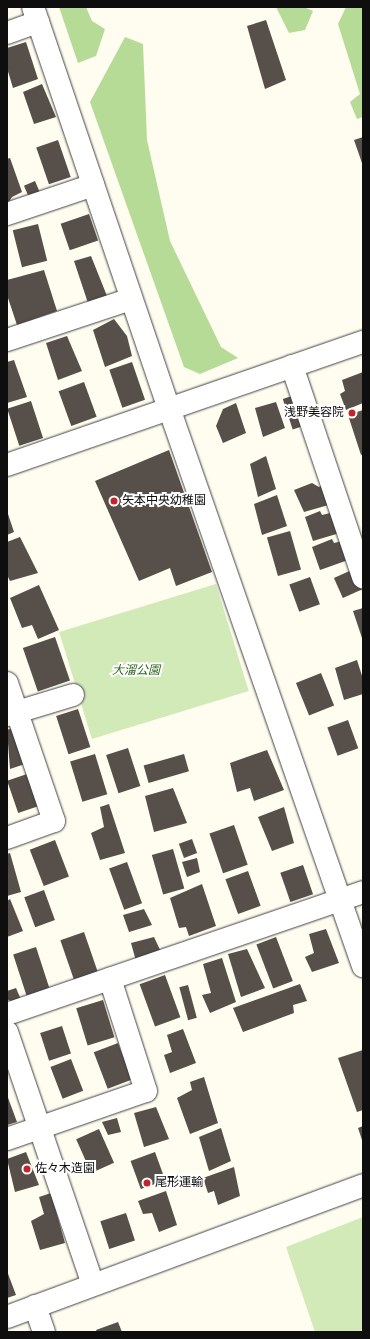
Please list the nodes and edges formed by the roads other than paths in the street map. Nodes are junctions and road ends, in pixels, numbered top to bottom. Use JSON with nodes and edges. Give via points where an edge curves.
{"nodes":[{"id":1,"x":36,"y":14,"type":"edge"},
{"id":2,"x":7,"y":32,"type":"edge"},
{"id":3,"x":93,"y":185,"type":"junction"},
{"id":4,"x":7,"y":214,"type":"edge"},
{"id":5,"x":131,"y":299,"type":"junction"},
{"id":6,"x":7,"y":340,"type":"edge"},
{"id":7,"x":363,"y":342,"type":"edge"},
{"id":8,"x":292,"y":366,"type":"junction"},
{"id":9,"x":169,"y":408,"type":"junction"},
{"id":10,"x":7,"y":465,"type":"edge"},
{"id":11,"x":363,"y":578,"type":"edge"},
{"id":12,"x":7,"y":683,"type":"edge"},
{"id":13,"x":73,"y":696,"type":"dead end"},
{"id":14,"x":12,"y":714,"type":"edge"},
{"id":15,"x":7,"y":838,"type":"edge"},
{"id":16,"x":363,"y":892,"type":"edge"},
{"id":17,"x":340,"y":900,"type":"junction"},
{"id":18,"x":363,"y":966,"type":"edge"},
{"id":19,"x":110,"y":978,"type":"junction"},
{"id":20,"x":7,"y":1014,"type":"edge"},
{"id":21,"x":7,"y":1032,"type":"edge"},
{"id":22,"x":40,"y":1128,"type":"junction"},
{"id":23,"x":7,"y":1140,"type":"edge"},
{"id":24,"x":363,"y":1185,"type":"edge"},
{"id":25,"x":93,"y":1284,"type":"junction"},
{"id":26,"x":35,"y":1306,"type":"junction"},
{"id":27,"x":7,"y":1317,"type":"edge"},
{"id":28,"x":44,"y":1332,"type":"edge"}],
"edges":[{"from":1,"to":2,"type":"street"},
{"from":1,"to":3,"type":"street"},
{"from":3,"to":4,"type":"street"},
{"from":3,"to":5,"type":"street"},
{"from":5,"to":6,"type":"street"},
{"from":5,"to":9,"type":"street"},
{"from":7,"to":8,"type":"street"},
{"from":8,"to":9,"type":"street"},
{"from":8,"to":11,"type":"street"},
{"from":9,"to":10,"type":"street"},
{"from":9,"to":17,"type":"street"},
{"from":12,"to":14,"type":"street"},
{"from":13,"to":14,"type":"street"},
{"from":14,"to":15,"type":"street","via":[[54,821]]},
{"from":16,"to":17,"type":"street"},
{"from":17,"to":18,"type":"street"},
{"from":17,"to":19,"type":"street"},
{"from":19,"to":20,"type":"street"},
{"from":19,"to":22,"type":"street","via":[[146,1091]]},
{"from":21,"to":22,"type":"street"},
{"from":22,"to":23,"type":"street"},
{"from":22,"to":25,"type":"street"},
{"from":24,"to":25,"type":"street"},
{"from":25,"to":26,"type":"street"},
{"from":26,"to":27,"type":"street"},
{"from":26,"to":28,"type":"street"}]}
